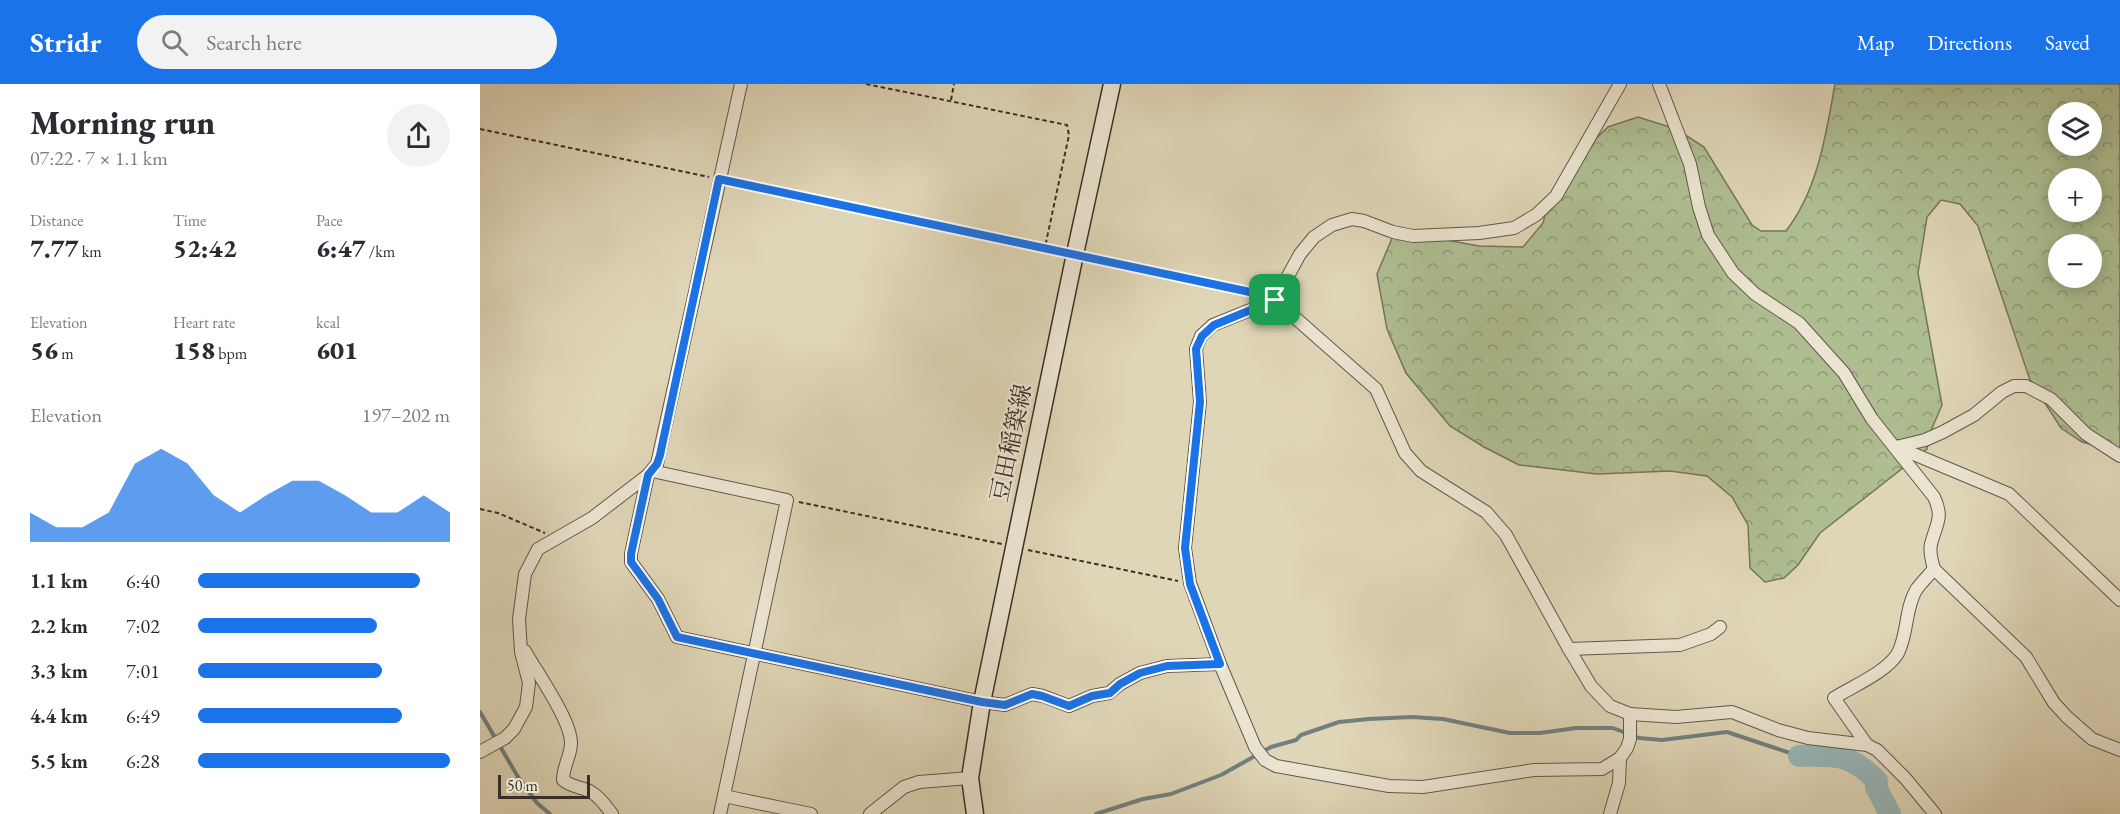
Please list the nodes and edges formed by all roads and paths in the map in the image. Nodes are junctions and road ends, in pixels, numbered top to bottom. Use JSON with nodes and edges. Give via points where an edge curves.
{"nodes":[{"id":1,"x":741,"y":84,"type":"edge"},
{"id":2,"x":866,"y":84,"type":"edge"},
{"id":3,"x":954,"y":84,"type":"edge"},
{"id":4,"x":1112,"y":84,"type":"edge"},
{"id":5,"x":1620,"y":84,"type":"edge"},
{"id":6,"x":1659,"y":84,"type":"edge"},
{"id":7,"x":951,"y":100,"type":"junction"},
{"id":8,"x":480,"y":129,"type":"edge"},
{"id":9,"x":719,"y":179,"type":"junction"},
{"id":10,"x":1044,"y":247,"type":"junction"},
{"id":11,"x":1074,"y":254,"type":"junction"},
{"id":12,"x":1275,"y":300,"type":"junction"},
{"id":13,"x":1896,"y":447,"type":"junction"},
{"id":14,"x":2120,"y":456,"type":"edge"},
{"id":15,"x":650,"y":473,"type":"junction"},
{"id":16,"x":787,"y":500,"type":"junction"},
{"id":17,"x":480,"y":509,"type":"edge"},
{"id":18,"x":556,"y":538,"type":"junction"},
{"id":19,"x":1014,"y":547,"type":"junction"},
{"id":20,"x":1934,"y":569,"type":"junction"},
{"id":21,"x":1190,"y":584,"type":"junction"},
{"id":22,"x":2120,"y":600,"type":"edge"},
{"id":23,"x":1720,"y":627,"type":"dead end"},
{"id":24,"x":520,"y":643,"type":"junction"},
{"id":25,"x":1569,"y":649,"type":"junction"},
{"id":26,"x":754,"y":653,"type":"junction"},
{"id":27,"x":1220,"y":664,"type":"junction"},
{"id":28,"x":982,"y":702,"type":"junction"},
{"id":29,"x":1630,"y":714,"type":"junction"},
{"id":30,"x":1867,"y":745,"type":"junction"},
{"id":31,"x":2120,"y":750,"type":"edge"},
{"id":32,"x":480,"y":752,"type":"edge"},
{"id":33,"x":1620,"y":758,"type":"junction"},
{"id":34,"x":970,"y":780,"type":"junction"},
{"id":35,"x":724,"y":796,"type":"junction"},
{"id":36,"x":612,"y":814,"type":"edge"},
{"id":37,"x":720,"y":814,"type":"edge"},
{"id":38,"x":811,"y":814,"type":"edge"},
{"id":39,"x":870,"y":814,"type":"edge"},
{"id":40,"x":975,"y":814,"type":"edge"},
{"id":41,"x":1610,"y":814,"type":"edge"},
{"id":42,"x":1935,"y":814,"type":"edge"}],
"edges":[{"from":1,"to":9,"type":"street"},
{"from":2,"to":7,"type":"path"},
{"from":3,"to":7,"type":"path"},
{"from":4,"to":11,"type":"main road","name":"豆田稲築線"},
{"from":5,"to":12,"type":"street","via":[[1556,196],[1536,215],[1515,228],[1479,233],[1413,236],[1352,219],[1332,225],[1314,237],[1300,254]]},
{"from":6,"to":13,"type":"street","via":[[1690,164],[1708,235],[1733,273],[1755,294],[1799,323],[1829,356]]},
{"from":7,"to":10,"type":"path","via":[[1067,125],[1069,135]]},
{"from":8,"to":9,"type":"path"},
{"from":9,"to":10,"type":"path"},
{"from":9,"to":15,"type":"street","via":[[660,455]]},
{"from":10,"to":11,"type":"path"},
{"from":11,"to":12,"type":"path"},
{"from":11,"to":19,"type":"main road","name":"豆田稲築線"},
{"from":12,"to":21,"type":"street","via":[[1214,325],[1196,349],[1200,402],[1186,538]]},
{"from":12,"to":25,"type":"street","via":[[1376,389],[1405,453],[1421,471],[1486,512],[1506,535]]},
{"from":13,"to":14,"type":"street","via":[[1943,432],[1974,415],[2002,392],[2026,386],[2051,399],[2086,434]]},
{"from":13,"to":20,"type":"street","via":[[1939,507],[1940,520],[1930,546]]},
{"from":13,"to":22,"type":"street","via":[[2009,494]]},
{"from":15,"to":16,"type":"street"},
{"from":15,"to":18,"type":"street","via":[[592,518]]},
{"from":15,"to":26,"type":"street","via":[[631,562],[658,599],[677,637]]},
{"from":16,"to":19,"type":"path"},
{"from":16,"to":26,"type":"street"},
{"from":17,"to":18,"type":"path"},
{"from":18,"to":24,"type":"street","via":[[538,549],[525,574]]},
{"from":19,"to":21,"type":"path"},
{"from":19,"to":28,"type":"main road","name":"豆田稲築線"},
{"from":20,"to":30,"type":"street","via":[[1915,591],[1906,630],[1887,666],[1834,698]]},
{"from":20,"to":31,"type":"street","via":[[2026,657],[2067,717],[2092,739]]},
{"from":21,"to":27,"type":"street"},
{"from":23,"to":25,"type":"street","via":[[1680,645]]},
{"from":24,"to":32,"type":"street","via":[[529,683],[526,707],[505,738]]},
{"from":24,"to":36,"type":"street","via":[[568,727],[571,749],[563,780],[601,798]]},
{"from":25,"to":29,"type":"street","via":[[1591,686],[1616,710]]},
{"from":26,"to":28,"type":"street"},
{"from":26,"to":35,"type":"street"},
{"from":27,"to":28,"type":"street","via":[[1167,666],[1140,673],[1110,693],[1069,706],[1032,694],[1005,705]]},
{"from":27,"to":33,"type":"street","via":[[1255,747],[1276,766],[1389,786],[1423,787],[1534,770],[1602,769]]},
{"from":28,"to":34,"type":"main road","name":"豆田稲築線"},
{"from":29,"to":30,"type":"street","via":[[1676,717],[1732,712],[1808,738]]},
{"from":29,"to":33,"type":"street","via":[[1628,748]]},
{"from":30,"to":42,"type":"street","via":[[1905,778]]},
{"from":33,"to":41,"type":"street","via":[[1619,783]]},
{"from":34,"to":39,"type":"street","via":[[918,782],[904,787]]},
{"from":34,"to":40,"type":"main road","name":"豆田稲築線"},
{"from":35,"to":37,"type":"street"},
{"from":35,"to":38,"type":"street"}]}
